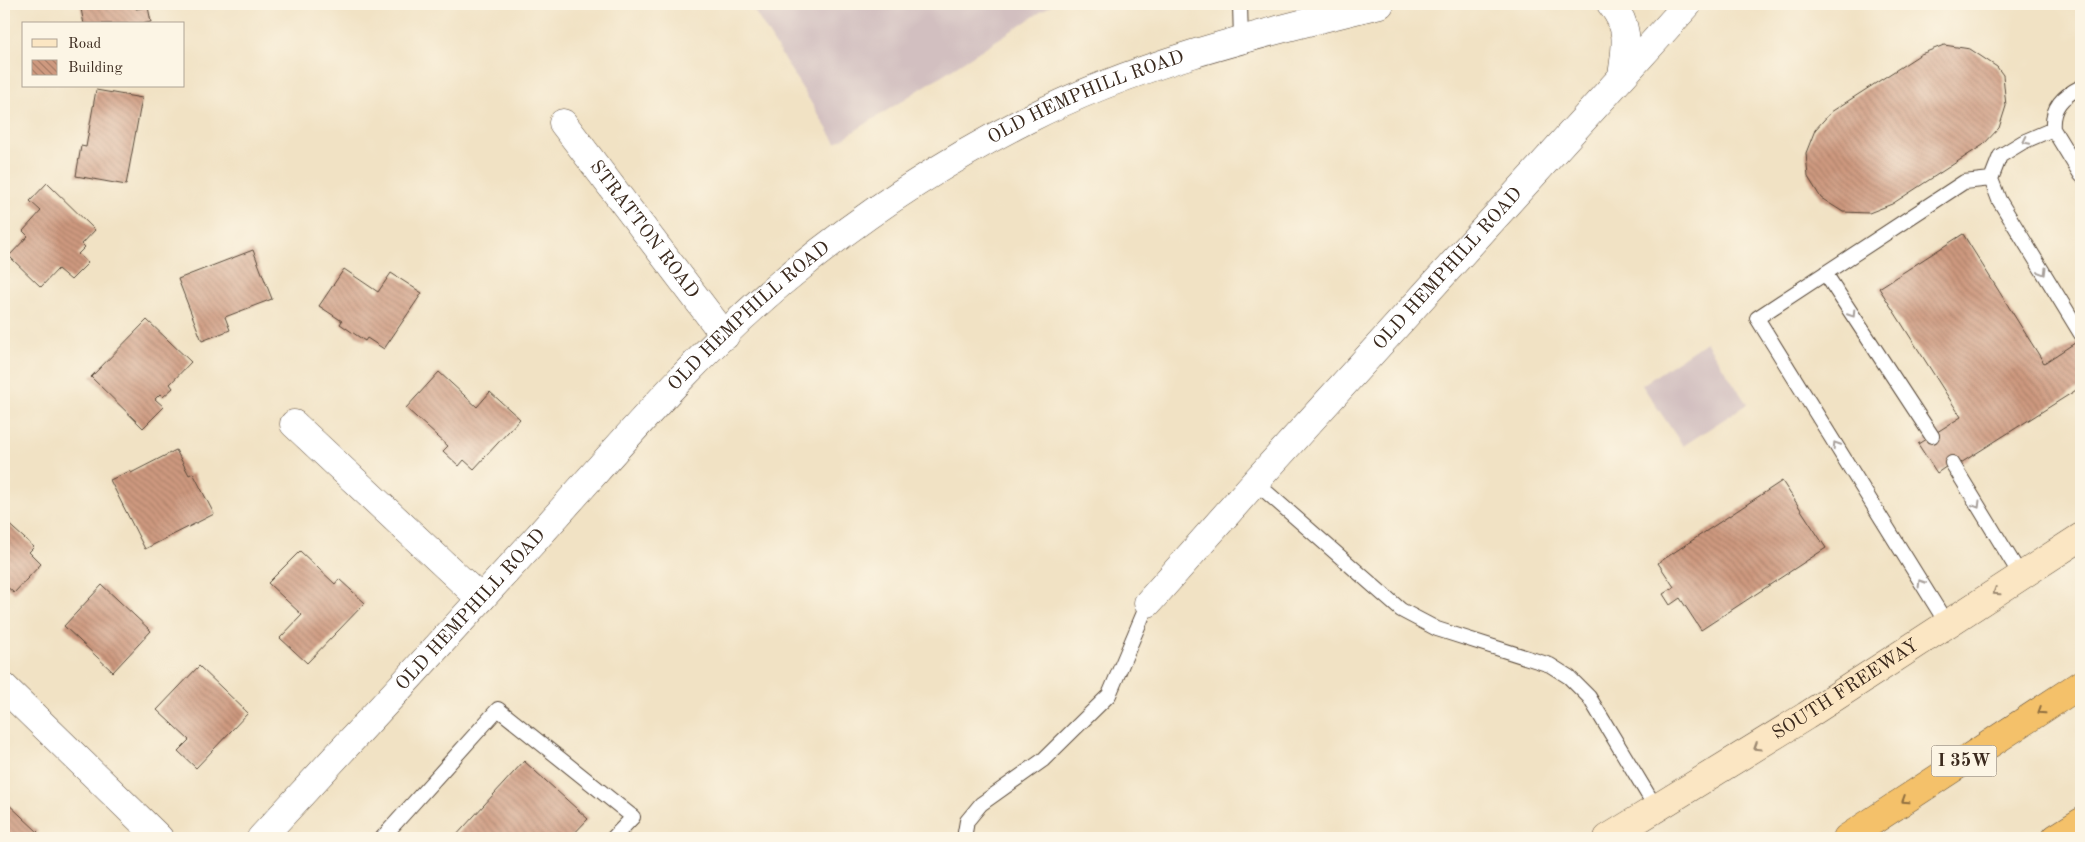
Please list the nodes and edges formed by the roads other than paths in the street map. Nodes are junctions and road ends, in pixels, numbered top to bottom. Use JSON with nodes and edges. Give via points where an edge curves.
{"nodes":[{"id":1,"x":1240,"y":4,"type":"edge"},
{"id":2,"x":1380,"y":4,"type":"edge"},
{"id":3,"x":1611,"y":4,"type":"edge"},
{"id":4,"x":1688,"y":4,"type":"edge"},
{"id":5,"x":1241,"y":40,"type":"junction"},
{"id":6,"x":1622,"y":76,"type":"junction"},
{"id":7,"x":2081,"y":86,"type":"edge"},
{"id":8,"x":563,"y":123,"type":"dead end"},
{"id":9,"x":2053,"y":128,"type":"junction"},
{"id":10,"x":2081,"y":175,"type":"edge"},
{"id":11,"x":1991,"y":179,"type":"junction"},
{"id":12,"x":1825,"y":273,"type":"junction"},
{"id":13,"x":2081,"y":334,"type":"edge"},
{"id":14,"x":725,"y":336,"type":"junction"},
{"id":15,"x":294,"y":424,"type":"dead end"},
{"id":16,"x":1932,"y":436,"type":"dead end"},
{"id":17,"x":1952,"y":463,"type":"dead end"},
{"id":18,"x":1255,"y":482,"type":"junction"},
{"id":19,"x":2081,"y":537,"type":"edge"},
{"id":20,"x":2021,"y":576,"type":"junction"},
{"id":21,"x":481,"y":599,"type":"junction"},
{"id":22,"x":1148,"y":603,"type":"joint"},
{"id":23,"x":1947,"y":624,"type":"junction"},
{"id":24,"x":2081,"y":684,"type":"edge"},
{"id":25,"x":4,"y":687,"type":"edge"},
{"id":26,"x":1656,"y":808,"type":"junction"},
{"id":27,"x":2081,"y":822,"type":"edge"},
{"id":28,"x":159,"y":838,"type":"edge"},
{"id":29,"x":261,"y":838,"type":"edge"},
{"id":30,"x":382,"y":838,"type":"edge"},
{"id":31,"x":613,"y":838,"type":"edge"},
{"id":32,"x":964,"y":838,"type":"edge"},
{"id":33,"x":1608,"y":838,"type":"edge"},
{"id":34,"x":1847,"y":838,"type":"edge"},
{"id":35,"x":2056,"y":838,"type":"edge"}],
"edges":[{"from":1,"to":5,"type":"lane"},
{"from":2,"to":5,"type":"street","name":"OLD HEMPHILL ROAD"},
{"from":3,"to":6,"type":"street","via":[[1619,14],[1627,40]]},
{"from":4,"to":6,"type":"street","name":"OLD HEMPHILL ROAD"},
{"from":5,"to":14,"type":"street","name":"OLD HEMPHILL ROAD","via":[[1170,60],[1097,87],[968,151],[901,192],[831,243],[780,284]]},
{"from":6,"to":18,"type":"street","name":"OLD HEMPHILL ROAD"},
{"from":7,"to":9,"type":"lane","via":[[2065,96],[2052,116]]},
{"from":8,"to":14,"type":"street","name":"STRATTON ROAD"},
{"from":9,"to":10,"type":"lane"},
{"from":9,"to":11,"type":"lane","one_way":true,"via":[[2000,156]]},
{"from":11,"to":12,"type":"lane","via":[[1964,182]]},
{"from":11,"to":13,"type":"lane","one_way":true,"via":[[1999,200]]},
{"from":12,"to":16,"type":"lane","one_way":true},
{"from":23,"to":12,"type":"lane","one_way":true,"via":[[1757,318]]},
{"from":14,"to":21,"type":"street","name":"OLD HEMPHILL ROAD"},
{"from":15,"to":21,"type":"street"},
{"from":17,"to":20,"type":"lane","one_way":true},
{"from":18,"to":22,"type":"street","name":"OLD HEMPHILL ROAD"},
{"from":18,"to":26,"type":"lane","via":[[1401,610],[1437,629],[1550,664],[1569,677],[1589,697]]},
{"from":19,"to":20,"type":"main road","name":"SOUTH FREEWAY"},
{"from":20,"to":23,"type":"main road","name":"SOUTH FREEWAY","one_way":true},
{"from":21,"to":29,"type":"street","name":"OLD HEMPHILL ROAD"},
{"from":22,"to":32,"type":"lane","via":[[1110,695],[1043,760],[981,804],[967,821]]},
{"from":23,"to":26,"type":"main road","name":"SOUTH FREEWAY","one_way":true},
{"from":24,"to":34,"type":"highway","number":"I 35W","one_way":true},
{"from":25,"to":28,"type":"street"},
{"from":26,"to":33,"type":"main road","name":"SOUTH FREEWAY"},
{"from":27,"to":35,"type":"highway"},
{"from":30,"to":31,"type":"lane","via":[[498,709],[633,817]]}]}
